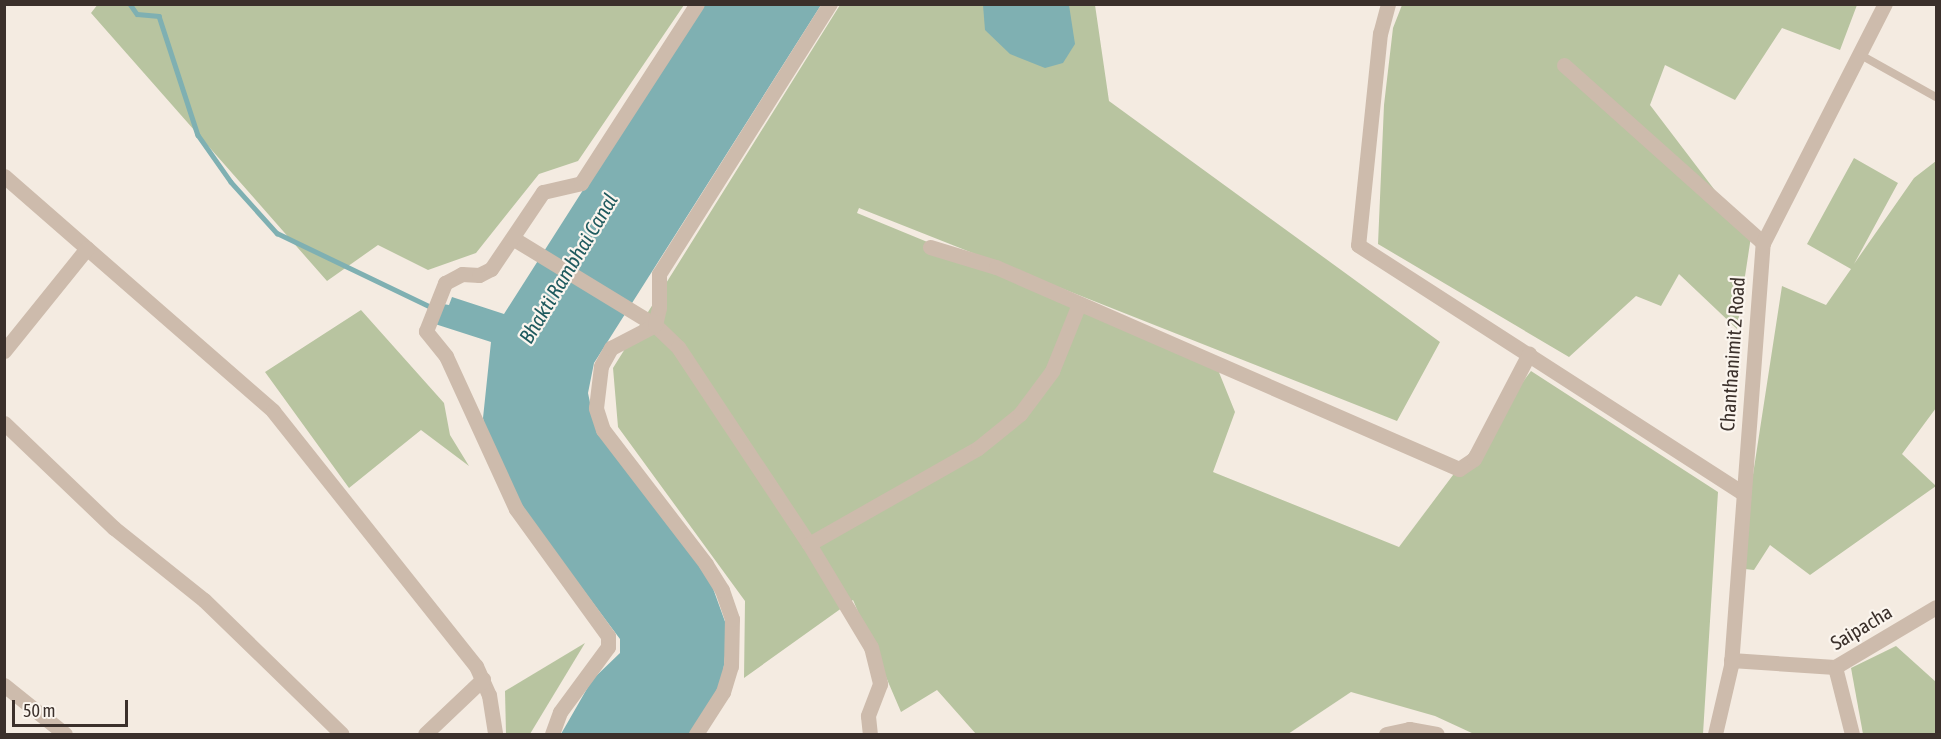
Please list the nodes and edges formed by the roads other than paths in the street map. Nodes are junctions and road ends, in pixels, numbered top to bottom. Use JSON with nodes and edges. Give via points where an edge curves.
{"nodes":[{"id":1,"x":697,"y":4,"type":"edge"},
{"id":2,"x":830,"y":4,"type":"edge"},
{"id":3,"x":1388,"y":4,"type":"edge"},
{"id":4,"x":1885,"y":4,"type":"edge"},
{"id":5,"x":1860,"y":54,"type":"junction"},
{"id":6,"x":1564,"y":65,"type":"dead end"},
{"id":7,"x":1936,"y":97,"type":"edge"},
{"id":8,"x":4,"y":176,"type":"edge"},
{"id":9,"x":514,"y":238,"type":"junction"},
{"id":10,"x":1763,"y":243,"type":"junction"},
{"id":11,"x":930,"y":247,"type":"dead end"},
{"id":12,"x":87,"y":248,"type":"junction"},
{"id":13,"x":1079,"y":304,"type":"junction"},
{"id":14,"x":655,"y":325,"type":"junction"},
{"id":15,"x":4,"y":351,"type":"edge"},
{"id":16,"x":1529,"y":354,"type":"junction"},
{"id":17,"x":4,"y":423,"type":"edge"},
{"id":18,"x":1743,"y":493,"type":"junction"},
{"id":19,"x":809,"y":544,"type":"junction"},
{"id":20,"x":1936,"y":607,"type":"edge"},
{"id":21,"x":1731,"y":660,"type":"junction"},
{"id":22,"x":1835,"y":668,"type":"junction"},
{"id":23,"x":483,"y":679,"type":"junction"},
{"id":24,"x":4,"y":685,"type":"edge"},
{"id":25,"x":65,"y":735,"type":"edge"},
{"id":26,"x":342,"y":735,"type":"edge"},
{"id":27,"x":425,"y":735,"type":"edge"},
{"id":28,"x":495,"y":735,"type":"edge"},
{"id":29,"x":552,"y":735,"type":"edge"},
{"id":30,"x":696,"y":735,"type":"edge"},
{"id":31,"x":870,"y":735,"type":"edge"},
{"id":32,"x":1386,"y":735,"type":"edge"},
{"id":33,"x":1437,"y":735,"type":"edge"},
{"id":34,"x":1715,"y":735,"type":"edge"},
{"id":35,"x":1852,"y":735,"type":"edge"}],
"edges":[{"from":1,"to":9,"type":"street","via":[[581,183],[543,192]]},
{"from":2,"to":14,"type":"street","via":[[659,274]]},
{"from":3,"to":16,"type":"street","via":[[1380,33],[1358,244]]},
{"from":4,"to":5,"type":"street","name":"Chanthanimit 2 Road"},
{"from":5,"to":7,"type":"lane"},
{"from":5,"to":10,"type":"street","name":"Chanthanimit 2 Road"},
{"from":6,"to":10,"type":"street"},
{"from":8,"to":12,"type":"street"},
{"from":9,"to":14,"type":"street"},
{"from":9,"to":29,"type":"street","via":[[486,273],[462,274],[446,283],[427,333],[446,356],[516,509],[608,636],[608,647],[560,712]]},
{"from":10,"to":18,"type":"street","name":"Chanthanimit 2 Road"},
{"from":11,"to":13,"type":"street","via":[[996,267]]},
{"from":12,"to":15,"type":"street"},
{"from":12,"to":23,"type":"street","via":[[273,411]]},
{"from":13,"to":16,"type":"street","via":[[1459,469],[1474,459]]},
{"from":13,"to":19,"type":"street","via":[[1052,371],[1020,414],[978,448]]},
{"from":14,"to":19,"type":"street","via":[[678,348]]},
{"from":14,"to":30,"type":"street","via":[[608,351],[601,366],[596,408],[603,429],[706,564],[722,590],[732,619],[731,666],[723,692]]},
{"from":16,"to":18,"type":"street"},
{"from":17,"to":26,"type":"street","via":[[114,528],[204,600]]},
{"from":18,"to":21,"type":"street","name":"Chanthanimit 2 Road"},
{"from":19,"to":31,"type":"street","via":[[871,647],[880,669],[876,702],[868,717]]},
{"from":20,"to":22,"type":"street","name":"Saipacha"},
{"from":21,"to":22,"type":"street","name":"Saipacha"},
{"from":21,"to":34,"type":"street","name":"Chanthanimit 2 Road"},
{"from":22,"to":35,"type":"street"},
{"from":23,"to":27,"type":"street"},
{"from":23,"to":28,"type":"street","via":[[495,719]]},
{"from":24,"to":25,"type":"street"},
{"from":32,"to":33,"type":"street","via":[[1409,729]]}]}
